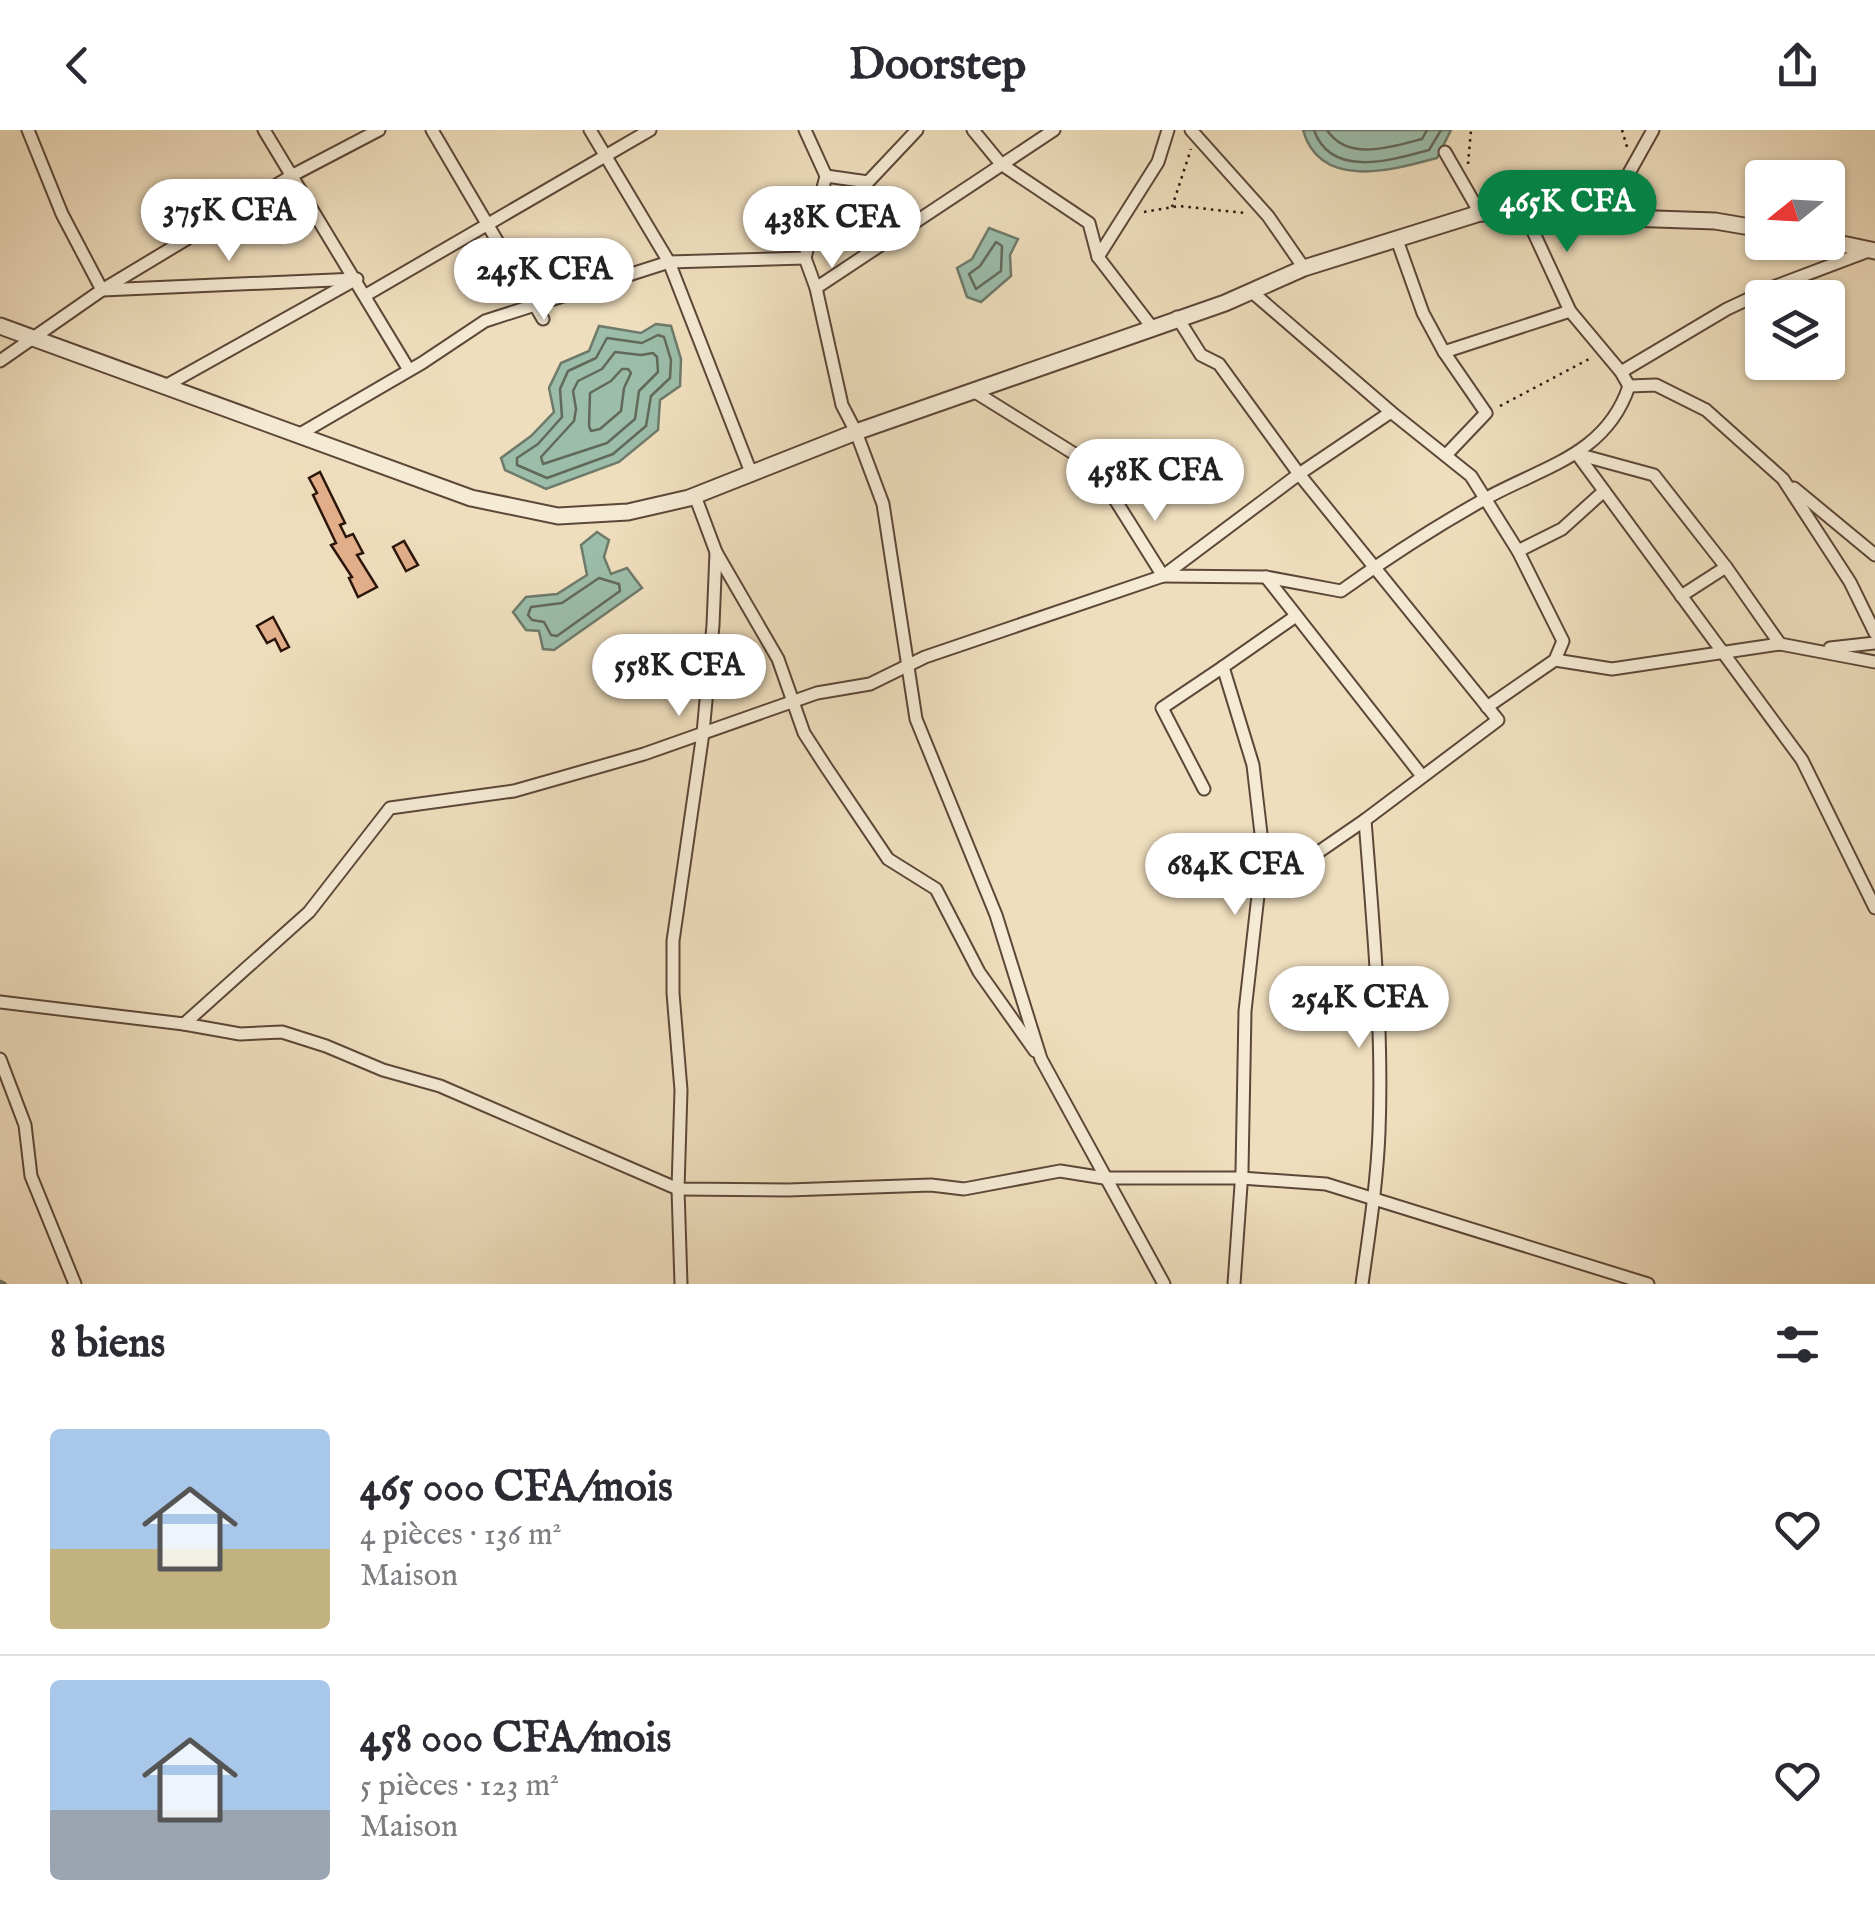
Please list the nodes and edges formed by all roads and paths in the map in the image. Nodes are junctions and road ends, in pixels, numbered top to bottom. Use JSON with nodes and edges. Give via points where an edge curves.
{"nodes":[{"id":1,"x":28,"y":130,"type":"edge"},
{"id":2,"x":264,"y":130,"type":"edge"},
{"id":3,"x":379,"y":130,"type":"edge"},
{"id":4,"x":432,"y":130,"type":"edge"},
{"id":5,"x":590,"y":130,"type":"edge"},
{"id":6,"x":650,"y":130,"type":"edge"},
{"id":7,"x":805,"y":130,"type":"edge"},
{"id":8,"x":916,"y":130,"type":"edge"},
{"id":9,"x":973,"y":130,"type":"edge"},
{"id":10,"x":1054,"y":130,"type":"edge"},
{"id":11,"x":1168,"y":130,"type":"edge"},
{"id":12,"x":1471,"y":130,"type":"edge"},
{"id":13,"x":1653,"y":130,"type":"edge"},
{"id":14,"x":1193,"y":132,"type":"edge"},
{"id":15,"x":1445,"y":152,"type":"dead end"},
{"id":16,"x":607,"y":158,"type":"junction"},
{"id":17,"x":1001,"y":164,"type":"junction"},
{"id":18,"x":293,"y":174,"type":"junction"},
{"id":19,"x":826,"y":176,"type":"junction"},
{"id":20,"x":1466,"y":185,"type":"junction"},
{"id":21,"x":1172,"y":207,"type":"junction"},
{"id":22,"x":1480,"y":213,"type":"junction"},
{"id":23,"x":1124,"y":216,"type":"junction"},
{"id":24,"x":1268,"y":216,"type":"junction"},
{"id":25,"x":1526,"y":216,"type":"junction"},
{"id":26,"x":1605,"y":216,"type":"junction"},
{"id":27,"x":487,"y":224,"type":"junction"},
{"id":28,"x":1745,"y":227,"type":"edge"},
{"id":29,"x":1397,"y":240,"type":"junction"},
{"id":30,"x":1845,"y":245,"type":"edge"},
{"id":31,"x":1873,"y":250,"type":"edge"},
{"id":32,"x":805,"y":258,"type":"junction"},
{"id":33,"x":1098,"y":258,"type":"junction"},
{"id":34,"x":669,"y":262,"type":"junction"},
{"id":35,"x":1304,"y":268,"type":"junction"},
{"id":36,"x":356,"y":279,"type":"junction"},
{"id":37,"x":816,"y":288,"type":"junction"},
{"id":38,"x":102,"y":290,"type":"junction"},
{"id":39,"x":1252,"y":292,"type":"junction"},
{"id":40,"x":366,"y":295,"type":"junction"},
{"id":41,"x":534,"y":304,"type":"junction"},
{"id":42,"x":1570,"y":311,"type":"junction"},
{"id":43,"x":1178,"y":318,"type":"junction"},
{"id":44,"x":543,"y":319,"type":"dead end"},
{"id":45,"x":0,"y":326,"type":"edge"},
{"id":46,"x":1151,"y":326,"type":"junction"},
{"id":47,"x":35,"y":338,"type":"junction"},
{"id":48,"x":1444,"y":352,"type":"junction"},
{"id":49,"x":1603,"y":352,"type":"junction"},
{"id":50,"x":0,"y":361,"type":"edge"},
{"id":51,"x":409,"y":370,"type":"junction"},
{"id":52,"x":1621,"y":372,"type":"junction"},
{"id":53,"x":167,"y":386,"type":"junction"},
{"id":54,"x":1629,"y":386,"type":"junction"},
{"id":55,"x":975,"y":392,"type":"junction"},
{"id":56,"x":1391,"y":412,"type":"junction"},
{"id":57,"x":1486,"y":413,"type":"junction"},
{"id":58,"x":856,"y":432,"type":"junction"},
{"id":59,"x":300,"y":434,"type":"junction"},
{"id":60,"x":1447,"y":454,"type":"junction"},
{"id":61,"x":1577,"y":454,"type":"junction"},
{"id":62,"x":1298,"y":474,"type":"junction"},
{"id":63,"x":752,"y":475,"type":"junction"},
{"id":64,"x":1783,"y":479,"type":"junction"},
{"id":65,"x":1604,"y":491,"type":"junction"},
{"id":66,"x":695,"y":496,"type":"junction"},
{"id":67,"x":1486,"y":498,"type":"junction"},
{"id":68,"x":1518,"y":550,"type":"junction"},
{"id":69,"x":716,"y":552,"type":"junction"},
{"id":70,"x":1875,"y":555,"type":"edge"},
{"id":71,"x":1726,"y":567,"type":"junction"},
{"id":72,"x":1374,"y":568,"type":"junction"},
{"id":73,"x":1162,"y":576,"type":"junction"},
{"id":74,"x":1266,"y":577,"type":"junction"},
{"id":75,"x":1681,"y":596,"type":"junction"},
{"id":76,"x":1296,"y":616,"type":"junction"},
{"id":77,"x":1875,"y":632,"type":"edge"},
{"id":78,"x":1875,"y":643,"type":"edge"},
{"id":79,"x":1780,"y":644,"type":"junction"},
{"id":80,"x":1818,"y":649,"type":"junction"},
{"id":81,"x":1723,"y":654,"type":"junction"},
{"id":82,"x":1555,"y":660,"type":"junction"},
{"id":83,"x":1875,"y":662,"type":"edge"},
{"id":84,"x":906,"y":668,"type":"junction"},
{"id":85,"x":1223,"y":668,"type":"junction"},
{"id":86,"x":792,"y":702,"type":"junction"},
{"id":87,"x":1488,"y":708,"type":"junction"},
{"id":88,"x":703,"y":733,"type":"junction"},
{"id":89,"x":1422,"y":776,"type":"junction"},
{"id":90,"x":1204,"y":789,"type":"dead end"},
{"id":91,"x":1364,"y":820,"type":"junction"},
{"id":92,"x":1258,"y":893,"type":"junction"},
{"id":93,"x":1875,"y":908,"type":"edge"},
{"id":94,"x":0,"y":1002,"type":"edge"},
{"id":95,"x":184,"y":1024,"type":"junction"},
{"id":96,"x":1041,"y":1059,"type":"junction"},
{"id":97,"x":0,"y":1060,"type":"edge"},
{"id":98,"x":1104,"y":1178,"type":"junction"},
{"id":99,"x":1242,"y":1178,"type":"junction"},
{"id":100,"x":678,"y":1188,"type":"junction"},
{"id":101,"x":1374,"y":1200,"type":"junction"},
{"id":102,"x":75,"y":1284,"type":"edge"},
{"id":103,"x":681,"y":1284,"type":"edge"},
{"id":104,"x":1164,"y":1284,"type":"edge"},
{"id":105,"x":1234,"y":1284,"type":"edge"},
{"id":106,"x":1362,"y":1284,"type":"edge"},
{"id":107,"x":1648,"y":1284,"type":"edge"}],
"edges":[{"from":1,"to":38,"type":"street"},
{"from":2,"to":18,"type":"street"},
{"from":3,"to":18,"type":"street"},
{"from":4,"to":27,"type":"street"},
{"from":5,"to":16,"type":"street"},
{"from":6,"to":16,"type":"street"},
{"from":7,"to":19,"type":"street"},
{"from":8,"to":19,"type":"street","via":[[868,182]]},
{"from":9,"to":17,"type":"street"},
{"from":10,"to":17,"type":"street"},
{"from":11,"to":23,"type":"street","via":[[1158,162]]},
{"from":12,"to":20,"type":"path"},
{"from":13,"to":26,"type":"street"},
{"from":14,"to":21,"type":"path"},
{"from":14,"to":24,"type":"street"},
{"from":15,"to":20,"type":"street"},
{"from":16,"to":27,"type":"street"},
{"from":16,"to":34,"type":"street"},
{"from":17,"to":33,"type":"street","via":[[1089,223]]},
{"from":17,"to":37,"type":"street"},
{"from":18,"to":36,"type":"street"},
{"from":18,"to":38,"type":"street"},
{"from":19,"to":32,"type":"street"},
{"from":20,"to":22,"type":"street"},
{"from":21,"to":23,"type":"path"},
{"from":21,"to":24,"type":"path"},
{"from":22,"to":25,"type":"street"},
{"from":22,"to":29,"type":"street"},
{"from":23,"to":33,"type":"street"},
{"from":24,"to":35,"type":"street"},
{"from":25,"to":26,"type":"street"},
{"from":25,"to":42,"type":"street"},
{"from":26,"to":28,"type":"street"},
{"from":27,"to":40,"type":"street"},
{"from":27,"to":41,"type":"street"},
{"from":29,"to":35,"type":"street"},
{"from":29,"to":48,"type":"street"},
{"from":30,"to":31,"type":"street"},
{"from":31,"to":52,"type":"street","via":[[1727,309]]},
{"from":32,"to":34,"type":"street"},
{"from":32,"to":37,"type":"street"},
{"from":33,"to":46,"type":"street"},
{"from":34,"to":41,"type":"street"},
{"from":34,"to":63,"type":"street"},
{"from":35,"to":39,"type":"street"},
{"from":36,"to":38,"type":"street"},
{"from":36,"to":40,"type":"street"},
{"from":36,"to":53,"type":"street"},
{"from":37,"to":58,"type":"street","via":[[842,405]]},
{"from":38,"to":47,"type":"street"},
{"from":39,"to":43,"type":"street"},
{"from":39,"to":56,"type":"street"},
{"from":40,"to":51,"type":"street"},
{"from":41,"to":44,"type":"street"},
{"from":41,"to":51,"type":"street","via":[[485,321]]},
{"from":42,"to":48,"type":"street"},
{"from":42,"to":49,"type":"street"},
{"from":43,"to":46,"type":"street"},
{"from":43,"to":62,"type":"street"},
{"from":45,"to":47,"type":"street"},
{"from":46,"to":55,"type":"street"},
{"from":47,"to":50,"type":"street"},
{"from":47,"to":53,"type":"street"},
{"from":48,"to":57,"type":"street"},
{"from":49,"to":52,"type":"street"},
{"from":49,"to":57,"type":"path"},
{"from":51,"to":59,"type":"street"},
{"from":52,"to":54,"type":"street"},
{"from":53,"to":59,"type":"street"},
{"from":54,"to":61,"type":"street","via":[[1612,424]]},
{"from":54,"to":64,"type":"street","via":[[1656,384],[1706,410]]},
{"from":55,"to":58,"type":"street"},
{"from":55,"to":73,"type":"street","via":[[1094,466]]},
{"from":56,"to":60,"type":"street"},
{"from":56,"to":62,"type":"street"},
{"from":57,"to":60,"type":"street"},
{"from":58,"to":63,"type":"street"},
{"from":58,"to":84,"type":"street","via":[[883,504]]},
{"from":59,"to":66,"type":"street","via":[[471,498],[558,516],[628,512]]},
{"from":60,"to":67,"type":"street"},
{"from":61,"to":65,"type":"street"},
{"from":61,"to":67,"type":"street"},
{"from":61,"to":71,"type":"street","via":[[1654,475]]},
{"from":62,"to":72,"type":"street"},
{"from":62,"to":73,"type":"street"},
{"from":63,"to":66,"type":"street"},
{"from":64,"to":70,"type":"street"},
{"from":64,"to":77,"type":"street"},
{"from":65,"to":68,"type":"street","via":[[1562,529]]},
{"from":65,"to":75,"type":"street"},
{"from":66,"to":69,"type":"street"},
{"from":67,"to":68,"type":"street"},
{"from":67,"to":72,"type":"street"},
{"from":68,"to":82,"type":"street","via":[[1563,641]]},
{"from":69,"to":86,"type":"street","via":[[778,659]]},
{"from":69,"to":88,"type":"street"},
{"from":71,"to":75,"type":"street"},
{"from":71,"to":79,"type":"street"},
{"from":72,"to":74,"type":"street","via":[[1342,591]]},
{"from":72,"to":87,"type":"street"},
{"from":73,"to":74,"type":"street"},
{"from":73,"to":84,"type":"street"},
{"from":74,"to":76,"type":"street"},
{"from":75,"to":81,"type":"street"},
{"from":76,"to":85,"type":"street"},
{"from":76,"to":89,"type":"street"},
{"from":78,"to":80,"type":"street"},
{"from":79,"to":80,"type":"street"},
{"from":79,"to":81,"type":"street"},
{"from":80,"to":83,"type":"street"},
{"from":81,"to":82,"type":"street","via":[[1612,668]]},
{"from":81,"to":93,"type":"street","via":[[1802,760]]},
{"from":82,"to":87,"type":"street"},
{"from":84,"to":86,"type":"street","via":[[870,684]]},
{"from":84,"to":96,"type":"street","via":[[916,718],[996,915]]},
{"from":85,"to":90,"type":"street","via":[[1162,708]]},
{"from":85,"to":92,"type":"street","via":[[1253,764],[1263,851]]},
{"from":86,"to":88,"type":"street"},
{"from":86,"to":96,"type":"street","via":[[804,733],[868,831],[888,859],[936,889],[978,972]]},
{"from":87,"to":89,"type":"street","via":[[1498,720]]},
{"from":88,"to":95,"type":"street","via":[[514,790],[390,808],[309,912]]},
{"from":88,"to":100,"type":"street","via":[[673,941]]},
{"from":89,"to":91,"type":"street"},
{"from":91,"to":92,"type":"street"},
{"from":91,"to":101,"type":"street","via":[[1380,1031]]},
{"from":92,"to":99,"type":"street","via":[[1245,1011]]},
{"from":94,"to":95,"type":"street"},
{"from":95,"to":100,"type":"street","via":[[240,1034],[282,1032],[326,1046],[440,1086]]},
{"from":96,"to":98,"type":"street"},
{"from":97,"to":102,"type":"street","via":[[25,1125],[30,1176]]},
{"from":98,"to":99,"type":"street"},
{"from":98,"to":100,"type":"street","via":[[1060,1170],[964,1189]]},
{"from":98,"to":104,"type":"street"},
{"from":99,"to":101,"type":"street","via":[[1326,1184]]},
{"from":99,"to":105,"type":"street"},
{"from":100,"to":103,"type":"street"},
{"from":101,"to":106,"type":"street"},
{"from":101,"to":107,"type":"street"}]}
